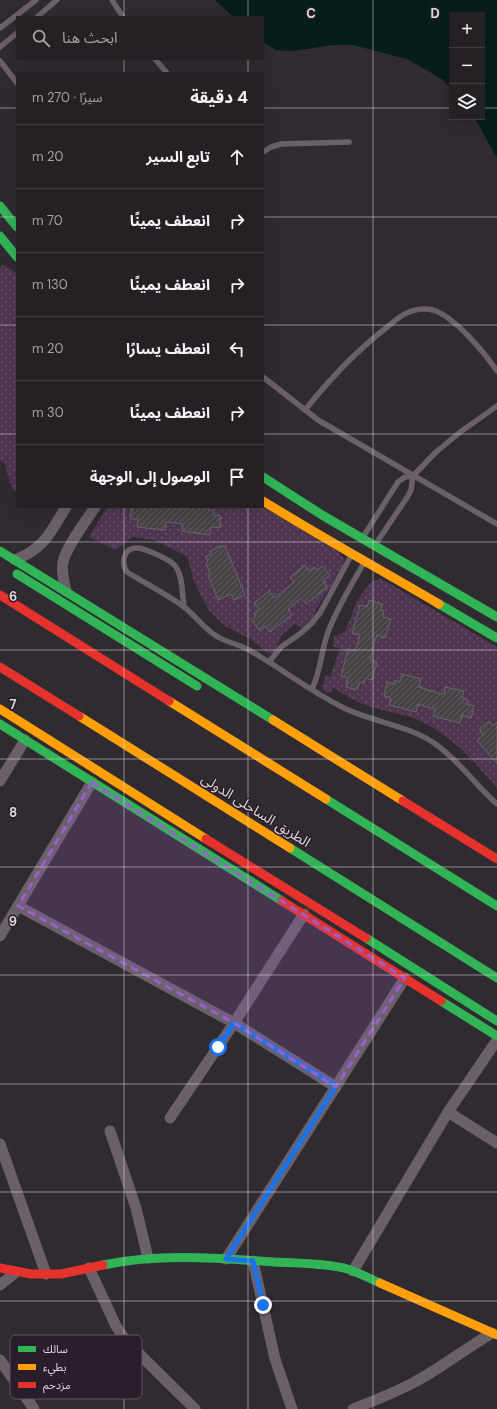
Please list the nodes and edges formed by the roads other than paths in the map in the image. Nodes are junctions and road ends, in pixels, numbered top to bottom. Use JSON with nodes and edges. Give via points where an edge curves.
{"nodes":[{"id":1,"x":36,"y":0,"type":"edge"},
{"id":2,"x":57,"y":0,"type":"edge"},
{"id":3,"x":112,"y":0,"type":"edge"},
{"id":4,"x":38,"y":16,"type":"edge"},
{"id":5,"x":122,"y":16,"type":"edge"},
{"id":6,"x":0,"y":28,"type":"edge"},
{"id":7,"x":16,"y":34,"type":"edge"},
{"id":8,"x":0,"y":47,"type":"edge"},
{"id":9,"x":156,"y":60,"type":"edge"},
{"id":10,"x":0,"y":61,"type":"edge"},
{"id":11,"x":166,"y":72,"type":"edge"},
{"id":12,"x":16,"y":82,"type":"edge"},
{"id":13,"x":349,"y":142,"type":"dead end"},
{"id":14,"x":264,"y":151,"type":"edge"},
{"id":15,"x":0,"y":206,"type":"edge"},
{"id":16,"x":16,"y":226,"type":"edge"},
{"id":17,"x":2,"y":241,"type":"edge"},
{"id":18,"x":16,"y":256,"type":"edge"},
{"id":19,"x":497,"y":371,"type":"edge"},
{"id":20,"x":264,"y":378,"type":"edge"},
{"id":21,"x":497,"y":406,"type":"edge"},
{"id":22,"x":305,"y":410,"type":"junction"},
{"id":23,"x":413,"y":476,"type":"junction"},
{"id":24,"x":264,"y":478,"type":"edge"},
{"id":25,"x":264,"y":502,"type":"edge"},
{"id":26,"x":65,"y":508,"type":"edge"},
{"id":27,"x":94,"y":508,"type":"edge"},
{"id":28,"x":497,"y":524,"type":"edge"},
{"id":29,"x":362,"y":538,"type":"junction"},
{"id":30,"x":375,"y":546,"type":"junction"},
{"id":31,"x":0,"y":551,"type":"edge"},
{"id":32,"x":352,"y":554,"type":"junction"},
{"id":33,"x":366,"y":561,"type":"junction"},
{"id":34,"x":12,"y":564,"type":"junction"},
{"id":35,"x":66,"y":591,"type":"junction"},
{"id":36,"x":0,"y":595,"type":"edge"},
{"id":37,"x":184,"y":606,"type":"junction"},
{"id":38,"x":497,"y":617,"type":"edge"},
{"id":39,"x":497,"y":638,"type":"edge"},
{"id":40,"x":269,"y":662,"type":"junction"},
{"id":41,"x":0,"y":667,"type":"edge"},
{"id":42,"x":312,"y":689,"type":"junction"},
{"id":43,"x":206,"y":691,"type":"dead end"},
{"id":44,"x":0,"y":709,"type":"edge"},
{"id":45,"x":0,"y":724,"type":"edge"},
{"id":46,"x":25,"y":740,"type":"junction"},
{"id":47,"x":0,"y":781,"type":"edge"},
{"id":48,"x":92,"y":782,"type":"junction"},
{"id":49,"x":497,"y":804,"type":"edge"},
{"id":50,"x":497,"y":859,"type":"edge"},
{"id":51,"x":18,"y":906,"type":"junction"},
{"id":52,"x":497,"y":906,"type":"edge"},
{"id":53,"x":304,"y":914,"type":"junction"},
{"id":54,"x":0,"y":936,"type":"edge"},
{"id":55,"x":405,"y":978,"type":"junction"},
{"id":56,"x":497,"y":978,"type":"edge"},
{"id":57,"x":497,"y":1020,"type":"edge"},
{"id":58,"x":234,"y":1023,"type":"junction"},
{"id":59,"x":497,"y":1036,"type":"edge"},
{"id":60,"x":497,"y":1040,"type":"edge"},
{"id":61,"x":336,"y":1086,"type":"junction"},
{"id":62,"x":448,"y":1112,"type":"junction"},
{"id":63,"x":170,"y":1118,"type":"dead end"},
{"id":64,"x":110,"y":1131,"type":"dead end"},
{"id":65,"x":497,"y":1143,"type":"edge"},
{"id":66,"x":0,"y":1144,"type":"edge"},
{"id":67,"x":148,"y":1258,"type":"junction"},
{"id":68,"x":226,"y":1259,"type":"junction"},
{"id":69,"x":253,"y":1261,"type":"junction"},
{"id":70,"x":0,"y":1268,"type":"edge"},
{"id":71,"x":89,"y":1268,"type":"junction"},
{"id":72,"x":353,"y":1271,"type":"junction"},
{"id":73,"x":16,"y":1272,"type":"junction"},
{"id":74,"x":46,"y":1274,"type":"junction"},
{"id":75,"x":0,"y":1285,"type":"edge"},
{"id":76,"x":494,"y":1334,"type":"edge"},
{"id":77,"x":122,"y":1335,"type":"edge"},
{"id":78,"x":142,"y":1357,"type":"edge"},
{"id":79,"x":0,"y":1360,"type":"edge"},
{"id":80,"x":10,"y":1374,"type":"edge"},
{"id":81,"x":27,"y":1399,"type":"edge"},
{"id":82,"x":34,"y":1409,"type":"edge"},
{"id":83,"x":195,"y":1409,"type":"edge"},
{"id":84,"x":292,"y":1409,"type":"edge"},
{"id":85,"x":353,"y":1409,"type":"edge"}],
"edges":[{"from":1,"to":6,"type":"lane"},
{"from":2,"to":4,"type":"lane"},
{"from":3,"to":5,"type":"lane"},
{"from":7,"to":8,"type":"lane"},
{"from":9,"to":11,"type":"lane"},
{"from":10,"to":12,"type":"lane"},
{"from":13,"to":14,"type":"lane","via":[[281,144]]},
{"from":15,"to":16,"type":"main road"},
{"from":17,"to":18,"type":"main road"},
{"from":19,"to":22,"type":"lane","via":[[476,344],[444,316],[433,310],[420,309],[408,312],[372,339],[334,375]]},
{"from":20,"to":22,"type":"lane"},
{"from":21,"to":23,"type":"lane","via":[[435,453]]},
{"from":22,"to":23,"type":"lane"},
{"from":23,"to":28,"type":"lane"},
{"from":23,"to":29,"type":"lane","via":[[398,482]]},
{"from":23,"to":30,"type":"lane","via":[[408,496]]},
{"from":24,"to":29,"type":"main road"},
{"from":25,"to":32,"type":"main road"},
{"from":26,"to":34,"type":"street","via":[[47,539],[38,548]]},
{"from":27,"to":35,"type":"street","via":[[67,551],[63,562]]},
{"from":29,"to":30,"type":"main road"},
{"from":29,"to":32,"type":"main road"},
{"from":30,"to":33,"type":"main road"},
{"from":30,"to":38,"type":"main road"},
{"from":31,"to":34,"type":"main road"},
{"from":32,"to":33,"type":"main road"},
{"from":32,"to":40,"type":"lane","via":[[320,613],[301,633],[281,647]]},
{"from":33,"to":39,"type":"main road"},
{"from":33,"to":42,"type":"lane","via":[[332,621]]},
{"from":34,"to":35,"type":"main road"},
{"from":34,"to":43,"type":"main road"},
{"from":35,"to":50,"type":"main road"},
{"from":36,"to":52,"type":"main road"},
{"from":37,"to":37,"type":"lane","via":[[127,572],[123,560],[125,554],[137,548],[143,549],[172,562],[180,573]]},
{"from":37,"to":40,"type":"lane","via":[[217,637],[243,646]]},
{"from":40,"to":42,"type":"lane"},
{"from":41,"to":56,"type":"main road","name":"الطريق الساحلى الدولى"},
{"from":42,"to":49,"type":"lane","via":[[344,708],[433,742],[454,759]]},
{"from":44,"to":57,"type":"main road"},
{"from":45,"to":46,"type":"main road"},
{"from":46,"to":47,"type":"street"},
{"from":46,"to":48,"type":"main road"},
{"from":48,"to":51,"type":"street"},
{"from":48,"to":53,"type":"main road"},
{"from":51,"to":54,"type":"street"},
{"from":51,"to":58,"type":"street"},
{"from":53,"to":55,"type":"main road"},
{"from":53,"to":58,"type":"street"},
{"from":55,"to":59,"type":"main road"},
{"from":55,"to":61,"type":"street"},
{"from":58,"to":61,"type":"street"},
{"from":58,"to":63,"type":"street"},
{"from":60,"to":62,"type":"street"},
{"from":61,"to":68,"type":"street"},
{"from":62,"to":65,"type":"street"},
{"from":62,"to":72,"type":"street"},
{"from":64,"to":67,"type":"street","via":[[136,1208]]},
{"from":66,"to":74,"type":"street"},
{"from":67,"to":68,"type":"main road"},
{"from":67,"to":71,"type":"main road"},
{"from":68,"to":69,"type":"main road"},
{"from":69,"to":72,"type":"main road","via":[[328,1265]]},
{"from":69,"to":84,"type":"street","via":[[275,1359]]},
{"from":70,"to":73,"type":"main road"},
{"from":71,"to":74,"type":"main road","via":[[61,1274]]},
{"from":71,"to":77,"type":"street"},
{"from":72,"to":76,"type":"main road"},
{"from":73,"to":74,"type":"main road"},
{"from":73,"to":75,"type":"street"},
{"from":76,"to":85,"type":"street","via":[[473,1344],[413,1383]]},
{"from":78,"to":83,"type":"street"},
{"from":79,"to":80,"type":"street"},
{"from":81,"to":82,"type":"street"}]}
